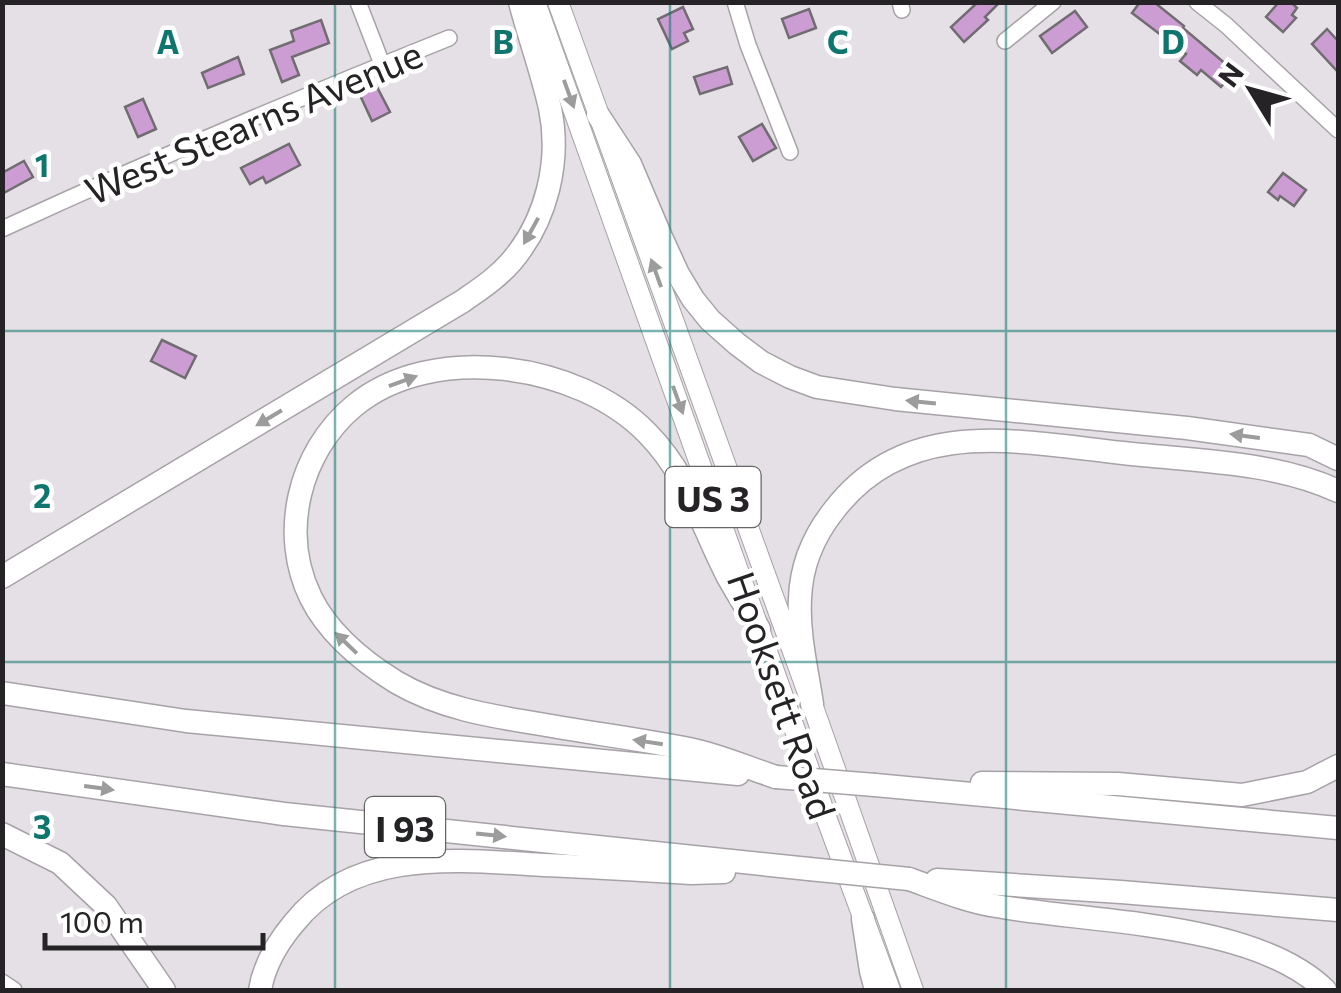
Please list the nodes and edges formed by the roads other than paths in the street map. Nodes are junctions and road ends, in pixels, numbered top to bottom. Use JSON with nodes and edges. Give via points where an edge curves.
{"nodes":[{"id":1,"x":358,"y":2,"type":"edge"},
{"id":2,"x":520,"y":2,"type":"edge"},
{"id":3,"x":536,"y":2,"type":"edge"},
{"id":4,"x":558,"y":2,"type":"edge"},
{"id":5,"x":735,"y":2,"type":"edge"},
{"id":6,"x":1053,"y":2,"type":"edge"},
{"id":7,"x":1197,"y":2,"type":"edge"},
{"id":8,"x":449,"y":38,"type":"dead end"},
{"id":9,"x":1005,"y":41,"type":"dead end"},
{"id":10,"x":382,"y":64,"type":"junction"},
{"id":11,"x":598,"y":115,"type":"junction"},
{"id":12,"x":1338,"y":130,"type":"edge"},
{"id":13,"x":790,"y":152,"type":"dead end"},
{"id":14,"x":2,"y":230,"type":"edge"},
{"id":15,"x":1338,"y":458,"type":"edge"},
{"id":16,"x":1338,"y":491,"type":"edge"},
{"id":17,"x":2,"y":577,"type":"edge"},
{"id":18,"x":760,"y":629,"type":"junction"},
{"id":19,"x":2,"y":693,"type":"edge"},
{"id":20,"x":812,"y":704,"type":"junction"},
{"id":21,"x":1338,"y":766,"type":"edge"},
{"id":22,"x":2,"y":774,"type":"edge"},
{"id":23,"x":776,"y":777,"type":"junction"},
{"id":24,"x":934,"y":792,"type":"junction"},
{"id":25,"x":1338,"y":828,"type":"edge"},
{"id":26,"x":2,"y":834,"type":"edge"},
{"id":27,"x":809,"y":869,"type":"junction"},
{"id":28,"x":909,"y":878,"type":"junction"},
{"id":29,"x":1338,"y":910,"type":"edge"},
{"id":30,"x":863,"y":919,"type":"junction"},
{"id":31,"x":2,"y":982,"type":"edge"},
{"id":32,"x":14,"y":990,"type":"edge"},
{"id":33,"x":164,"y":990,"type":"edge"},
{"id":34,"x":260,"y":990,"type":"edge"},
{"id":35,"x":876,"y":990,"type":"edge"},
{"id":36,"x":890,"y":990,"type":"edge"},
{"id":37,"x":912,"y":990,"type":"edge"},
{"id":38,"x":1326,"y":990,"type":"edge"}],
"edges":[{"from":1,"to":10,"type":"street"},
{"from":2,"to":17,"type":"highway","one_way":true,"via":[[553,142],[543,207],[510,263],[462,301]]},
{"from":3,"to":18,"type":"main road","name":"Hooksett Road","number":"US 3","one_way":true},
{"from":4,"to":11,"type":"main road","name":"Hooksett Road","number":"US 3"},
{"from":5,"to":13,"type":"street"},
{"from":6,"to":9,"type":"street"},
{"from":7,"to":12,"type":"street"},
{"from":8,"to":10,"type":"street","name":"West Stearns Avenue"},
{"from":10,"to":14,"type":"street","name":"West Stearns Avenue"},
{"from":15,"to":11,"type":"highway","one_way":true,"via":[[1309,445],[877,397],[790,377],[737,344],[692,299],[630,164]]},
{"from":20,"to":11,"type":"main road","name":"Hooksett Road","number":"US 3","one_way":true},
{"from":16,"to":20,"type":"highway","via":[[1259,468],[1060,446],[956,441],[906,453],[860,482],[811,548],[800,600]]},
{"from":23,"to":18,"type":"highway","one_way":true,"via":[[694,750],[459,709],[396,682],[347,646],[312,600],[296,550],[298,496],[318,448],[354,405],[375,392],[448,370],[535,373],[610,404],[654,440],[684,482]]},
{"from":18,"to":30,"type":"main road","name":"Hooksett Road","number":"US 3"},
{"from":19,"to":23,"type":"highway","number":"I 93","via":[[186,721]]},
{"from":20,"to":37,"type":"main road","name":"Hooksett Road","number":"US 3"},
{"from":21,"to":24,"type":"highway","via":[[1307,782],[1242,795],[974,782]]},
{"from":22,"to":27,"type":"highway","number":"I 93","one_way":true,"via":[[284,814]]},
{"from":23,"to":24,"type":"highway","number":"I 93","bridge":true},
{"from":24,"to":25,"type":"highway","number":"I 93"},
{"from":26,"to":33,"type":"highway","via":[[60,863],[106,906]]},
{"from":27,"to":28,"type":"highway","number":"I 93","bridge":true},
{"from":27,"to":34,"type":"highway","via":[[691,873],[470,860],[393,864],[342,881],[310,902],[284,935]]},
{"from":28,"to":29,"type":"highway","number":"I 93"},
{"from":28,"to":38,"type":"highway","via":[[995,906],[1224,940],[1276,958]]},
{"from":30,"to":35,"type":"highway"},
{"from":30,"to":36,"type":"main road","name":"Hooksett Road","number":"US 3"},
{"from":31,"to":32,"type":"street"}]}
